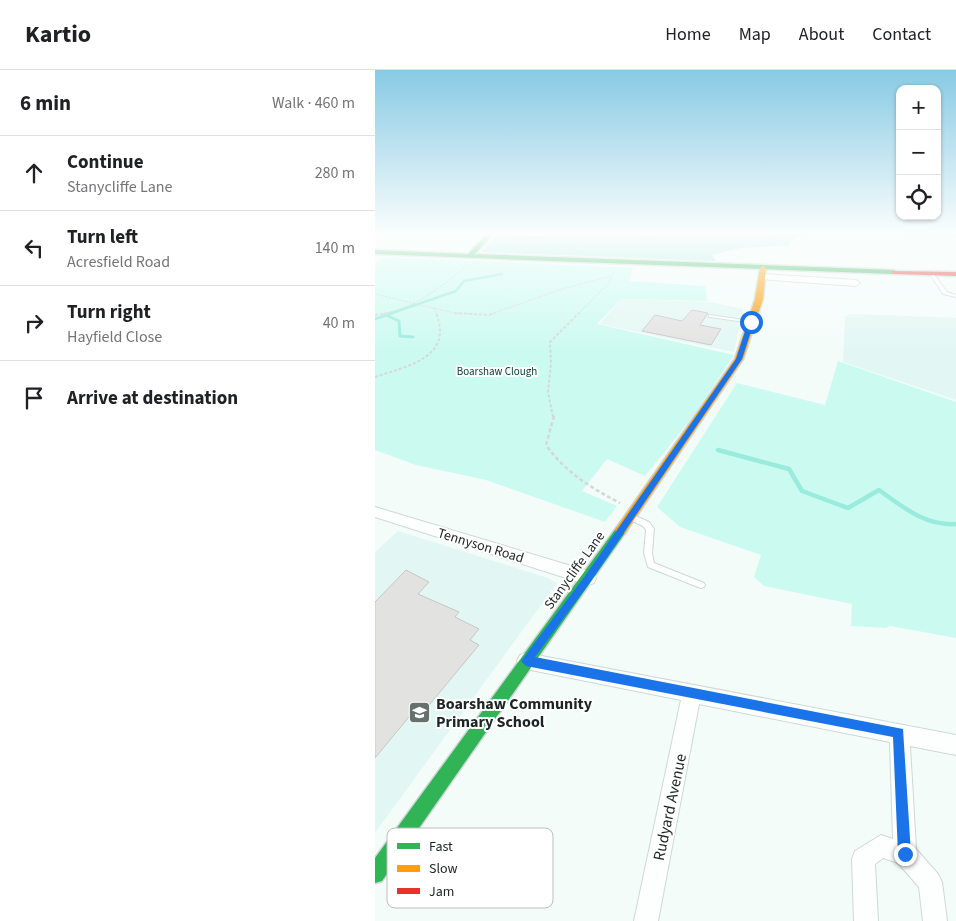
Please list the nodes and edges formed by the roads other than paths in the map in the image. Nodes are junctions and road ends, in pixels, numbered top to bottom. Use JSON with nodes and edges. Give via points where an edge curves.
{"nodes":[{"id":1,"x":757,"y":273,"type":"edge"},
{"id":2,"x":762,"y":273,"type":"junction"},
{"id":3,"x":932,"y":274,"type":"junction"},
{"id":4,"x":956,"y":274,"type":"edge"},
{"id":5,"x":856,"y":283,"type":"dead end"},
{"id":6,"x":956,"y":296,"type":"edge"},
{"id":7,"x":711,"y":316,"type":"dead end"},
{"id":8,"x":751,"y":322,"type":"junction"},
{"id":9,"x":375,"y":512,"type":"edge"},
{"id":10,"x":632,"y":514,"type":"junction"},
{"id":11,"x":588,"y":578,"type":"junction"},
{"id":12,"x":701,"y":585,"type":"dead end"},
{"id":13,"x":526,"y":661,"type":"junction"},
{"id":14,"x":692,"y":694,"type":"junction"},
{"id":15,"x":899,"y":733,"type":"junction"},
{"id":16,"x":956,"y":745,"type":"edge"},
{"id":17,"x":408,"y":828,"type":"edge"},
{"id":18,"x":905,"y":854,"type":"junction"},
{"id":19,"x":387,"y":857,"type":"edge"},
{"id":20,"x":375,"y":874,"type":"edge"},
{"id":21,"x":646,"y":921,"type":"edge"},
{"id":22,"x":866,"y":921,"type":"edge"},
{"id":23,"x":935,"y":921,"type":"edge"}],
"edges":[{"from":1,"to":2,"type":"main road"},
{"from":2,"to":3,"type":"main road"},
{"from":2,"to":5,"type":"street"},
{"from":2,"to":8,"type":"main road","name":"Stanycliffe Lane","via":[[759,299]]},
{"from":3,"to":4,"type":"main road"},
{"from":3,"to":6,"type":"lane","via":[[945,293]]},
{"from":7,"to":8,"type":"lane"},
{"from":8,"to":10,"type":"main road","name":"Stanycliffe Lane","via":[[739,359]]},
{"from":9,"to":11,"type":"street","name":"Tennyson Road"},
{"from":10,"to":11,"type":"main road","name":"Stanycliffe Lane"},
{"from":10,"to":12,"type":"lane","via":[[651,529],[647,553],[651,565]]},
{"from":11,"to":13,"type":"main road","name":"Stanycliffe Lane"},
{"from":13,"to":14,"type":"street"},
{"from":13,"to":17,"type":"main road","name":"Stanycliffe Lane"},
{"from":14,"to":15,"type":"street"},
{"from":14,"to":21,"type":"street","name":"Rudyard Avenue"},
{"from":15,"to":16,"type":"street"},
{"from":15,"to":18,"type":"street"},
{"from":18,"to":22,"type":"street","via":[[881,846],[863,859]]},
{"from":18,"to":23,"type":"street","via":[[930,882]]},
{"from":19,"to":20,"type":"main road","name":"Stanycliffe Lane"}]}
